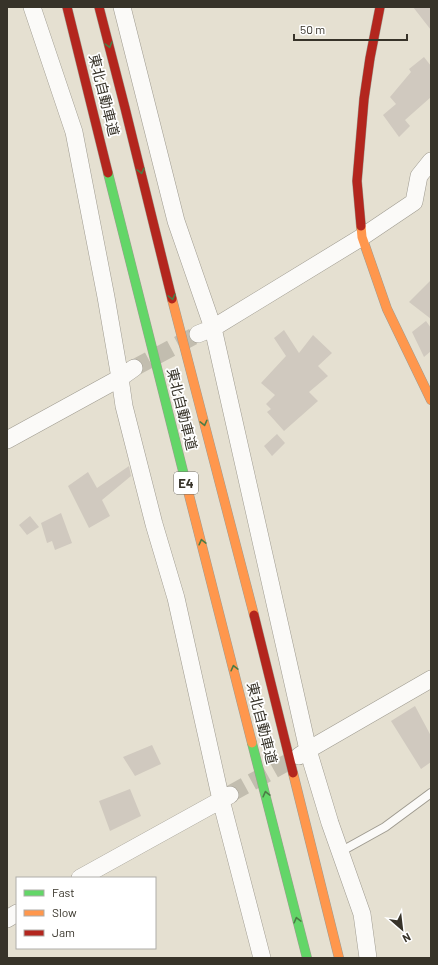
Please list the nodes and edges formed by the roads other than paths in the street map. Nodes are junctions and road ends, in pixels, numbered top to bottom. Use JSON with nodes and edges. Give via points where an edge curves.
{"nodes":[{"id":1,"x":32,"y":7,"type":"edge"},
{"id":2,"x":67,"y":7,"type":"edge"},
{"id":3,"x":99,"y":7,"type":"edge"},
{"id":4,"x":122,"y":7,"type":"edge"},
{"id":5,"x":380,"y":7,"type":"edge"},
{"id":6,"x":431,"y":161,"type":"edge"},
{"id":7,"x":362,"y":237,"type":"junction"},
{"id":8,"x":206,"y":331,"type":"junction"},
{"id":9,"x":127,"y":373,"type":"junction"},
{"id":10,"x":431,"y":400,"type":"edge"},
{"id":11,"x":7,"y":440,"type":"edge"},
{"id":12,"x":431,"y":679,"type":"edge"},
{"id":13,"x":303,"y":753,"type":"junction"},
{"id":14,"x":431,"y":793,"type":"edge"},
{"id":15,"x":226,"y":797,"type":"junction"},
{"id":16,"x":340,"y":852,"type":"junction"},
{"id":17,"x":82,"y":877,"type":"edge"},
{"id":18,"x":16,"y":914,"type":"edge"},
{"id":19,"x":7,"y":919,"type":"edge"},
{"id":20,"x":262,"y":958,"type":"edge"},
{"id":21,"x":307,"y":958,"type":"edge"},
{"id":22,"x":339,"y":958,"type":"edge"},
{"id":23,"x":368,"y":958,"type":"edge"}],
"edges":[{"from":1,"to":9,"type":"street","via":[[74,132]]},
{"from":21,"to":2,"type":"main road","name":"東北自動車道","number":"E4","one_way":true},
{"from":3,"to":22,"type":"main road","name":"東北自動車道","number":"E4","one_way":true},
{"from":4,"to":8,"type":"street"},
{"from":5,"to":7,"type":"main road","via":[[364,100],[357,181]]},
{"from":6,"to":7,"type":"street","via":[[419,176],[414,202]]},
{"from":7,"to":8,"type":"street"},
{"from":7,"to":10,"type":"main road","via":[[387,309]]},
{"from":8,"to":13,"type":"street"},
{"from":9,"to":11,"type":"street"},
{"from":9,"to":15,"type":"street","via":[[124,406]]},
{"from":12,"to":13,"type":"street"},
{"from":13,"to":16,"type":"street"},
{"from":14,"to":16,"type":"lane","via":[[385,827]]},
{"from":15,"to":17,"type":"street"},
{"from":15,"to":20,"type":"street"},
{"from":16,"to":23,"type":"street","via":[[362,914]]},
{"from":18,"to":19,"type":"street"}]}
